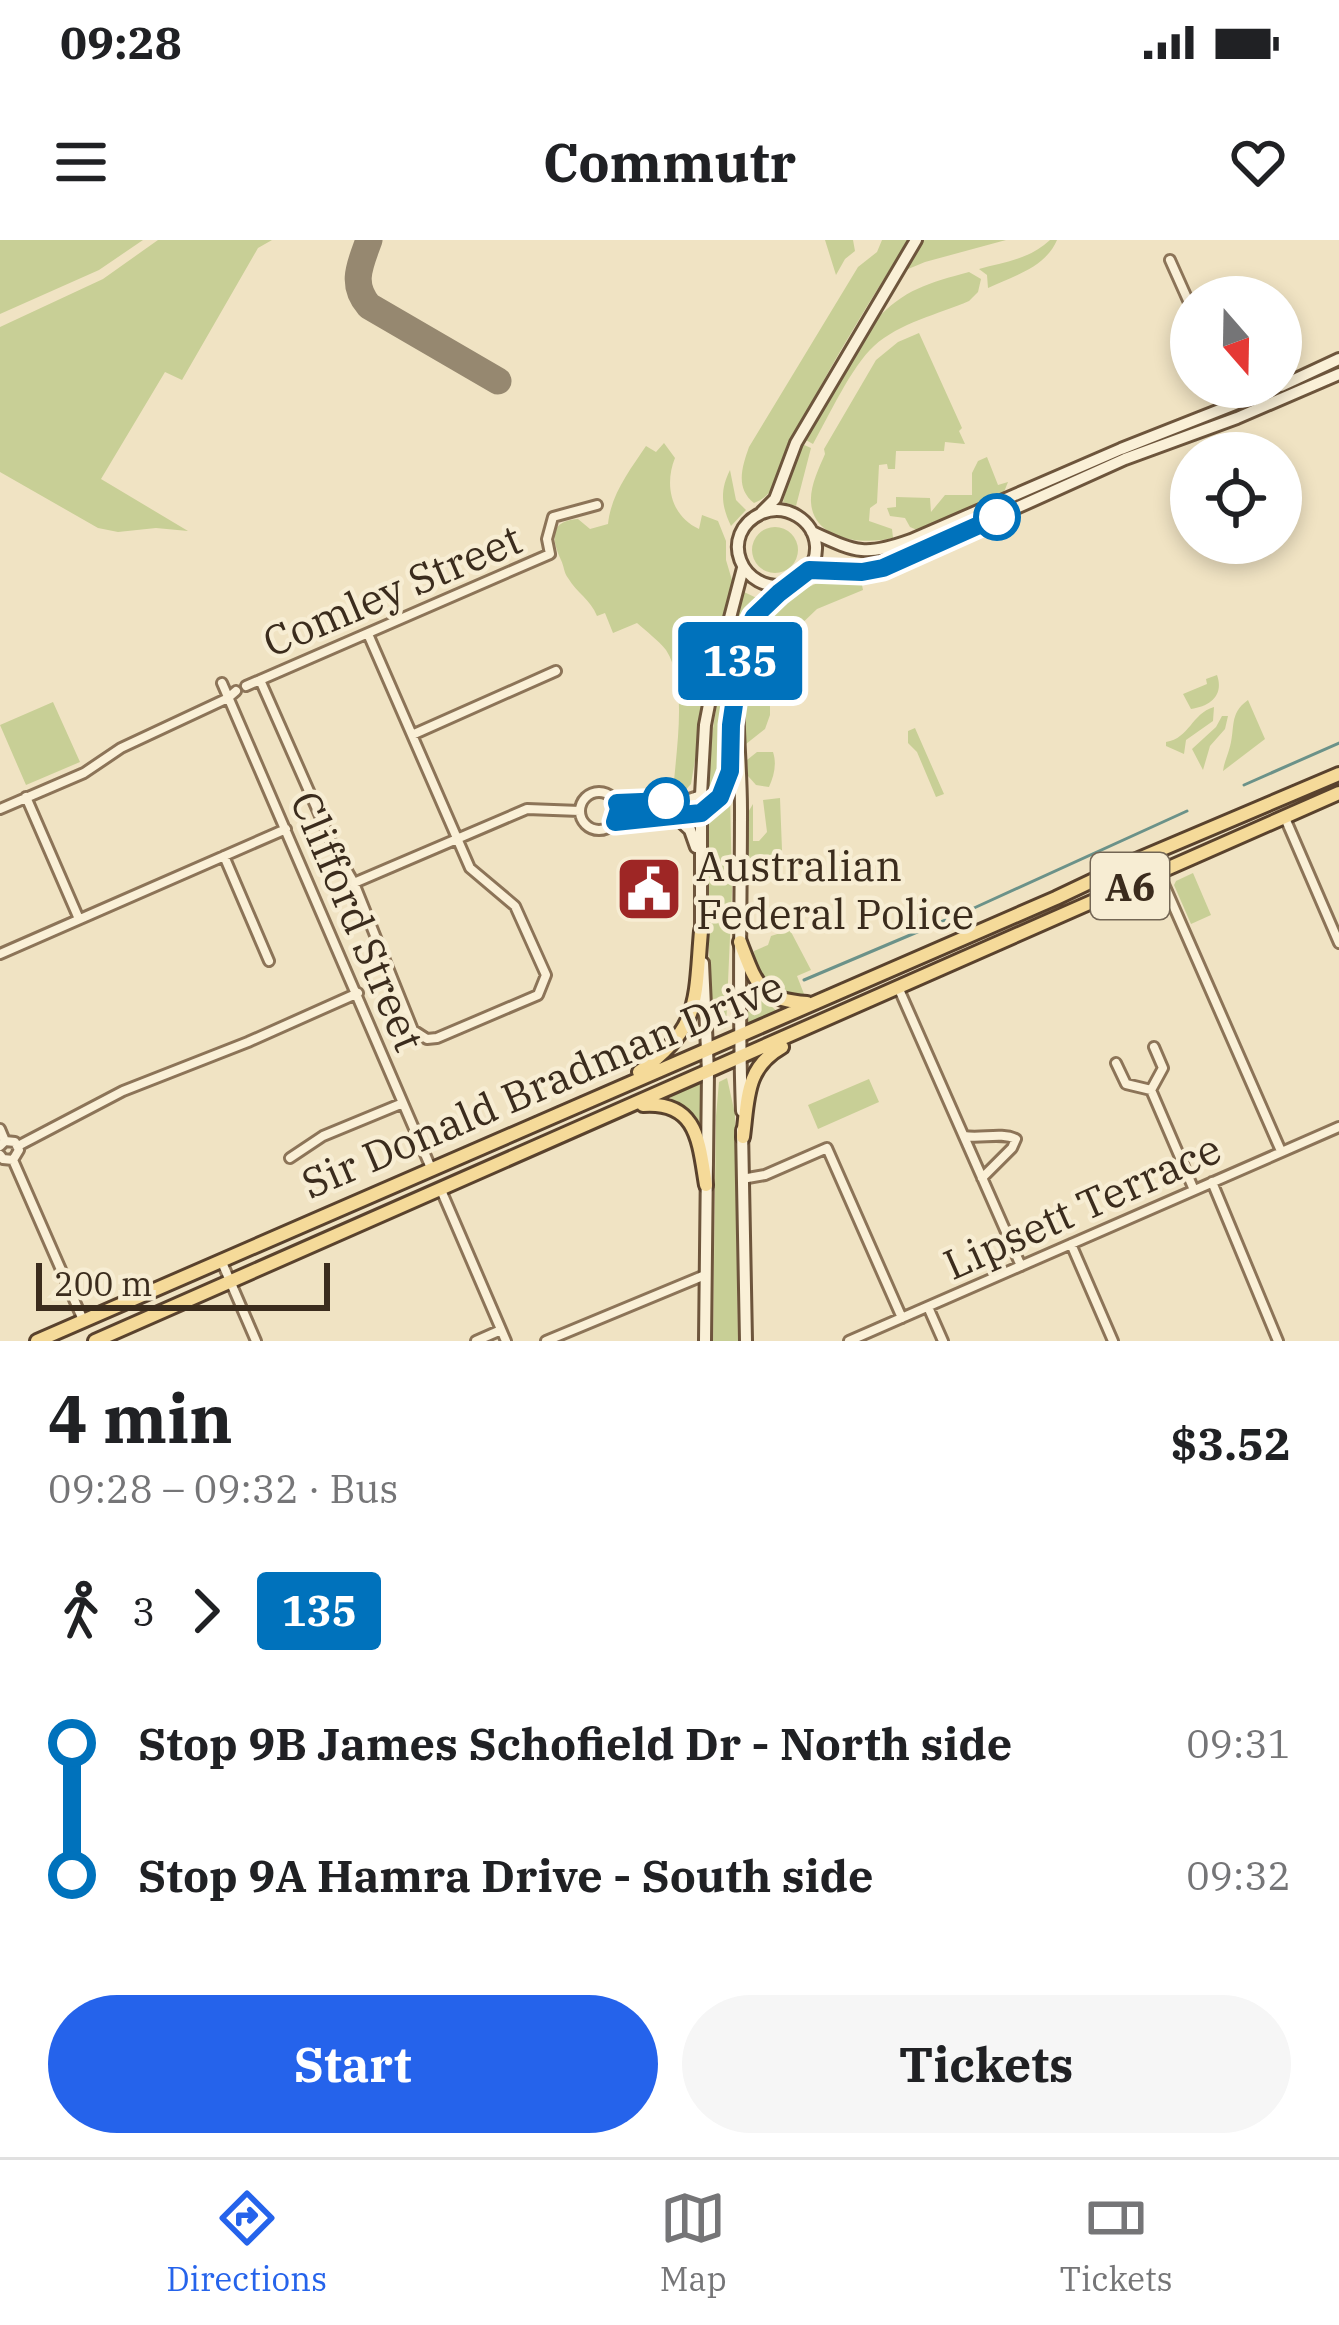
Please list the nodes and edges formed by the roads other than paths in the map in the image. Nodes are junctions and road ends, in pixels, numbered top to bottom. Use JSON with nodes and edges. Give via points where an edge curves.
{"nodes":[{"id":1,"x":916,"y":240,"type":"edge"},
{"id":2,"x":1170,"y":260,"type":"dead end"},
{"id":3,"x":1177,"y":276,"type":"edge"},
{"id":4,"x":1339,"y":359,"type":"edge"},
{"id":5,"x":1339,"y":374,"type":"edge"},
{"id":6,"x":1302,"y":376,"type":"edge"},
{"id":7,"x":1231,"y":408,"type":"edge"},
{"id":8,"x":597,"y":505,"type":"dead end"},
{"id":9,"x":758,"y":516,"type":"junction"},
{"id":10,"x":812,"y":532,"type":"junction"},
{"id":11,"x":743,"y":568,"type":"junction"},
{"id":12,"x":809,"y":570,"type":"junction"},
{"id":13,"x":790,"y":585,"type":"junction"},
{"id":14,"x":368,"y":634,"type":"junction"},
{"id":15,"x":556,"y":671,"type":"dead end"},
{"id":16,"x":260,"y":680,"type":"junction"},
{"id":17,"x":222,"y":683,"type":"dead end"},
{"id":18,"x":246,"y":686,"type":"dead end"},
{"id":19,"x":738,"y":689,"type":"junction"},
{"id":20,"x":232,"y":694,"type":"junction"},
{"id":21,"x":412,"y":735,"type":"junction"},
{"id":22,"x":1339,"y":774,"type":"edge"},
{"id":23,"x":1339,"y":793,"type":"edge"},
{"id":24,"x":701,"y":795,"type":"junction"},
{"id":25,"x":26,"y":797,"type":"junction"},
{"id":26,"x":617,"y":803,"type":"junction"},
{"id":27,"x":0,"y":809,"type":"edge"},
{"id":28,"x":580,"y":811,"type":"junction"},
{"id":29,"x":701,"y":813,"type":"junction"},
{"id":30,"x":1284,"y":816,"type":"junction"},
{"id":31,"x":676,"y":817,"type":"junction"},
{"id":32,"x":615,"y":822,"type":"junction"},
{"id":33,"x":286,"y":830,"type":"junction"},
{"id":34,"x":458,"y":839,"type":"junction"},
{"id":35,"x":224,"y":856,"type":"junction"},
{"id":36,"x":701,"y":868,"type":"junction"},
{"id":37,"x":1159,"y":873,"type":"junction"},
{"id":38,"x":354,"y":883,"type":"junction"},
{"id":39,"x":1056,"y":898,"type":"junction"},
{"id":40,"x":80,"y":919,"type":"junction"},
{"id":41,"x":701,"y":931,"type":"junction"},
{"id":42,"x":740,"y":942,"type":"junction"},
{"id":43,"x":1339,"y":943,"type":"edge"},
{"id":44,"x":0,"y":954,"type":"edge"},
{"id":45,"x":268,"y":961,"type":"dead end"},
{"id":46,"x":898,"y":987,"type":"junction"},
{"id":47,"x":358,"y":993,"type":"junction"},
{"id":48,"x":812,"y":1003,"type":"junction"},
{"id":49,"x":835,"y":1016,"type":"junction"},
{"id":50,"x":739,"y":1035,"type":"junction"},
{"id":51,"x":1154,"y":1047,"type":"dead end"},
{"id":52,"x":708,"y":1048,"type":"junction"},
{"id":53,"x":740,"y":1059,"type":"junction"},
{"id":54,"x":1116,"y":1063,"type":"dead end"},
{"id":55,"x":708,"y":1072,"type":"junction"},
{"id":56,"x":1151,"y":1090,"type":"junction"},
{"id":57,"x":608,"y":1091,"type":"junction"},
{"id":58,"x":403,"y":1103,"type":"junction"},
{"id":59,"x":633,"y":1106,"type":"junction"},
{"id":60,"x":1339,"y":1127,"type":"edge"},
{"id":61,"x":0,"y":1130,"type":"edge"},
{"id":62,"x":964,"y":1136,"type":"junction"},
{"id":63,"x":743,"y":1137,"type":"junction"},
{"id":64,"x":3,"y":1144,"type":"edge"},
{"id":65,"x":18,"y":1146,"type":"junction"},
{"id":66,"x":1281,"y":1151,"type":"junction"},
{"id":67,"x":0,"y":1155,"type":"edge"},
{"id":68,"x":290,"y":1158,"type":"dead end"},
{"id":69,"x":13,"y":1160,"type":"junction"},
{"id":70,"x":431,"y":1168,"type":"junction"},
{"id":71,"x":982,"y":1178,"type":"junction"},
{"id":72,"x":742,"y":1179,"type":"junction"},
{"id":73,"x":1212,"y":1182,"type":"junction"},
{"id":74,"x":706,"y":1185,"type":"junction"},
{"id":75,"x":441,"y":1190,"type":"junction"},
{"id":76,"x":1194,"y":1190,"type":"junction"},
{"id":77,"x":1071,"y":1244,"type":"junction"},
{"id":78,"x":221,"y":1259,"type":"junction"},
{"id":79,"x":1021,"y":1265,"type":"junction"},
{"id":80,"x":705,"y":1275,"type":"junction"},
{"id":81,"x":231,"y":1282,"type":"junction"},
{"id":82,"x":928,"y":1307,"type":"junction"},
{"id":83,"x":902,"y":1318,"type":"junction"},
{"id":84,"x":83,"y":1320,"type":"junction"},
{"id":85,"x":501,"y":1330,"type":"junction"},
{"id":86,"x":37,"y":1341,"type":"edge"},
{"id":87,"x":95,"y":1341,"type":"edge"},
{"id":88,"x":256,"y":1341,"type":"edge"},
{"id":89,"x":476,"y":1341,"type":"edge"},
{"id":90,"x":506,"y":1341,"type":"edge"},
{"id":91,"x":545,"y":1341,"type":"edge"},
{"id":92,"x":705,"y":1341,"type":"edge"},
{"id":93,"x":746,"y":1341,"type":"edge"},
{"id":94,"x":849,"y":1341,"type":"edge"},
{"id":95,"x":943,"y":1341,"type":"edge"},
{"id":96,"x":1113,"y":1341,"type":"edge"},
{"id":97,"x":1278,"y":1341,"type":"edge"}],
"edges":[{"from":1,"to":9,"type":"main road","via":[[796,443],[776,499]]},
{"from":2,"to":3,"type":"street"},
{"from":4,"to":6,"type":"main road"},
{"from":5,"to":12,"type":"main road","via":[[883,568]]},
{"from":7,"to":10,"type":"main road","via":[[882,549],[854,550]]},
{"from":8,"to":14,"type":"street","name":"Comley Street","via":[[553,517],[550,554]]},
{"from":9,"to":10,"type":"main road","via":[[792,513]]},
{"from":9,"to":11,"type":"main road","via":[[738,543]]},
{"from":10,"to":12,"type":"main road"},
{"from":11,"to":13,"type":"main road","via":[[768,587]]},
{"from":11,"to":24,"type":"main road","via":[[707,710]]},
{"from":12,"to":13,"type":"main road"},
{"from":13,"to":19,"type":"main road","via":[[749,626]]},
{"from":14,"to":16,"type":"street","name":"Comley Street"},
{"from":14,"to":21,"type":"street"},
{"from":15,"to":21,"type":"street"},
{"from":16,"to":18,"type":"street","name":"Comley Street"},
{"from":16,"to":38,"type":"street"},
{"from":17,"to":20,"type":"street","name":"Clifford Street"},
{"from":19,"to":29,"type":"main road","via":[[730,771],[720,797]]},
{"from":19,"to":42,"type":"main road"},
{"from":20,"to":25,"type":"street"},
{"from":20,"to":33,"type":"street","name":"Clifford Street"},
{"from":21,"to":34,"type":"street"},
{"from":22,"to":39,"type":"main road","name":"Sir Donald Bradman Drive","number":"A6"},
{"from":23,"to":30,"type":"main road","name":"Sir Donald Bradman Drive","number":"A6"},
{"from":24,"to":26,"type":"street"},
{"from":24,"to":29,"type":"main road"},
{"from":25,"to":27,"type":"street"},
{"from":25,"to":40,"type":"street"},
{"from":26,"to":28,"type":"street","via":[[594,793]]},
{"from":26,"to":32,"type":"street"},
{"from":28,"to":32,"type":"street","via":[[593,830]]},
{"from":28,"to":34,"type":"street","via":[[527,809]]},
{"from":29,"to":31,"type":"street"},
{"from":29,"to":36,"type":"main road"},
{"from":30,"to":37,"type":"main road","name":"Sir Donald Bradman Drive","number":"A6"},
{"from":30,"to":43,"type":"street"},
{"from":31,"to":32,"type":"street"},
{"from":31,"to":36,"type":"main road","via":[[690,830]]},
{"from":33,"to":35,"type":"street"},
{"from":33,"to":47,"type":"street","name":"Clifford Street"},
{"from":34,"to":38,"type":"street"},
{"from":34,"to":38,"type":"street","via":[[470,868],[515,906],[547,975],[538,995],[437,1038],[420,1037]]},
{"from":35,"to":40,"type":"street"},
{"from":35,"to":45,"type":"street"},
{"from":36,"to":41,"type":"main road"},
{"from":37,"to":39,"type":"main road","via":[[1145,868]]},
{"from":37,"to":46,"type":"main road","name":"Sir Donald Bradman Drive","number":"A6"},
{"from":37,"to":66,"type":"street"},
{"from":39,"to":48,"type":"main road","name":"Sir Donald Bradman Drive","number":"A6"},
{"from":40,"to":44,"type":"street"},
{"from":41,"to":52,"type":"main road"},
{"from":41,"to":57,"type":"main road","via":[[694,1002],[682,1033]]},
{"from":42,"to":48,"type":"main road","via":[[764,993]]},
{"from":42,"to":50,"type":"main road"},
{"from":46,"to":49,"type":"main road","name":"Sir Donald Bradman Drive","number":"A6"},
{"from":46,"to":62,"type":"street"},
{"from":47,"to":58,"type":"street","name":"Clifford Street"},
{"from":47,"to":65,"type":"street","via":[[123,1091]]},
{"from":48,"to":50,"type":"main road","name":"Sir Donald Bradman Drive","number":"A6"},
{"from":49,"to":53,"type":"main road","name":"Sir Donald Bradman Drive","number":"A6"},
{"from":49,"to":63,"type":"main road","via":[[756,1068]]},
{"from":50,"to":52,"type":"main road","name":"Sir Donald Bradman Drive","number":"A6"},
{"from":50,"to":53,"type":"main road"},
{"from":51,"to":56,"type":"street","via":[[1163,1068]]},
{"from":52,"to":55,"type":"main road"},
{"from":52,"to":57,"type":"main road","name":"Sir Donald Bradman Drive","number":"A6"},
{"from":53,"to":55,"type":"main road","name":"Sir Donald Bradman Drive","number":"A6"},
{"from":53,"to":63,"type":"main road"},
{"from":54,"to":56,"type":"street","via":[[1126,1084]]},
{"from":55,"to":59,"type":"main road","name":"Sir Donald Bradman Drive","number":"A6"},
{"from":55,"to":74,"type":"main road"},
{"from":56,"to":76,"type":"street"},
{"from":57,"to":70,"type":"main road","name":"Sir Donald Bradman Drive","number":"A6"},
{"from":58,"to":68,"type":"street"},
{"from":58,"to":70,"type":"street","name":"Clifford Street"},
{"from":59,"to":74,"type":"main road","via":[[666,1105],[688,1120]]},
{"from":59,"to":75,"type":"main road","name":"Sir Donald Bradman Drive","number":"A6"},
{"from":60,"to":66,"type":"street","name":"Lipsett Terrace"},
{"from":61,"to":64,"type":"street"},
{"from":62,"to":71,"type":"street"},
{"from":62,"to":71,"type":"street","via":[[1016,1139]]},
{"from":63,"to":72,"type":"main road"},
{"from":64,"to":65,"type":"street"},
{"from":65,"to":69,"type":"street"},
{"from":66,"to":73,"type":"street","name":"Lipsett Terrace"},
{"from":67,"to":69,"type":"street"},
{"from":69,"to":84,"type":"street"},
{"from":70,"to":78,"type":"main road","name":"Sir Donald Bradman Drive","number":"A6"},
{"from":71,"to":79,"type":"street"},
{"from":72,"to":83,"type":"street","via":[[827,1148]]},
{"from":72,"to":93,"type":"main road"},
{"from":73,"to":76,"type":"street","name":"Lipsett Terrace"},
{"from":73,"to":97,"type":"street"},
{"from":74,"to":80,"type":"main road"},
{"from":75,"to":81,"type":"main road","name":"Sir Donald Bradman Drive","number":"A6"},
{"from":75,"to":85,"type":"street"},
{"from":76,"to":77,"type":"street","name":"Lipsett Terrace"},
{"from":77,"to":79,"type":"street","name":"Lipsett Terrace"},
{"from":77,"to":96,"type":"street"},
{"from":78,"to":81,"type":"street"},
{"from":78,"to":84,"type":"main road","name":"Sir Donald Bradman Drive","number":"A6"},
{"from":79,"to":82,"type":"street","name":"Lipsett Terrace"},
{"from":80,"to":91,"type":"street"},
{"from":80,"to":92,"type":"main road"},
{"from":81,"to":87,"type":"main road","name":"Sir Donald Bradman Drive","number":"A6"},
{"from":81,"to":88,"type":"street"},
{"from":82,"to":83,"type":"street","name":"Lipsett Terrace"},
{"from":82,"to":95,"type":"street"},
{"from":83,"to":94,"type":"street","name":"Lipsett Terrace"},
{"from":84,"to":86,"type":"main road","name":"Sir Donald Bradman Drive","number":"A6"},
{"from":85,"to":89,"type":"street"},
{"from":85,"to":90,"type":"street"}]}
